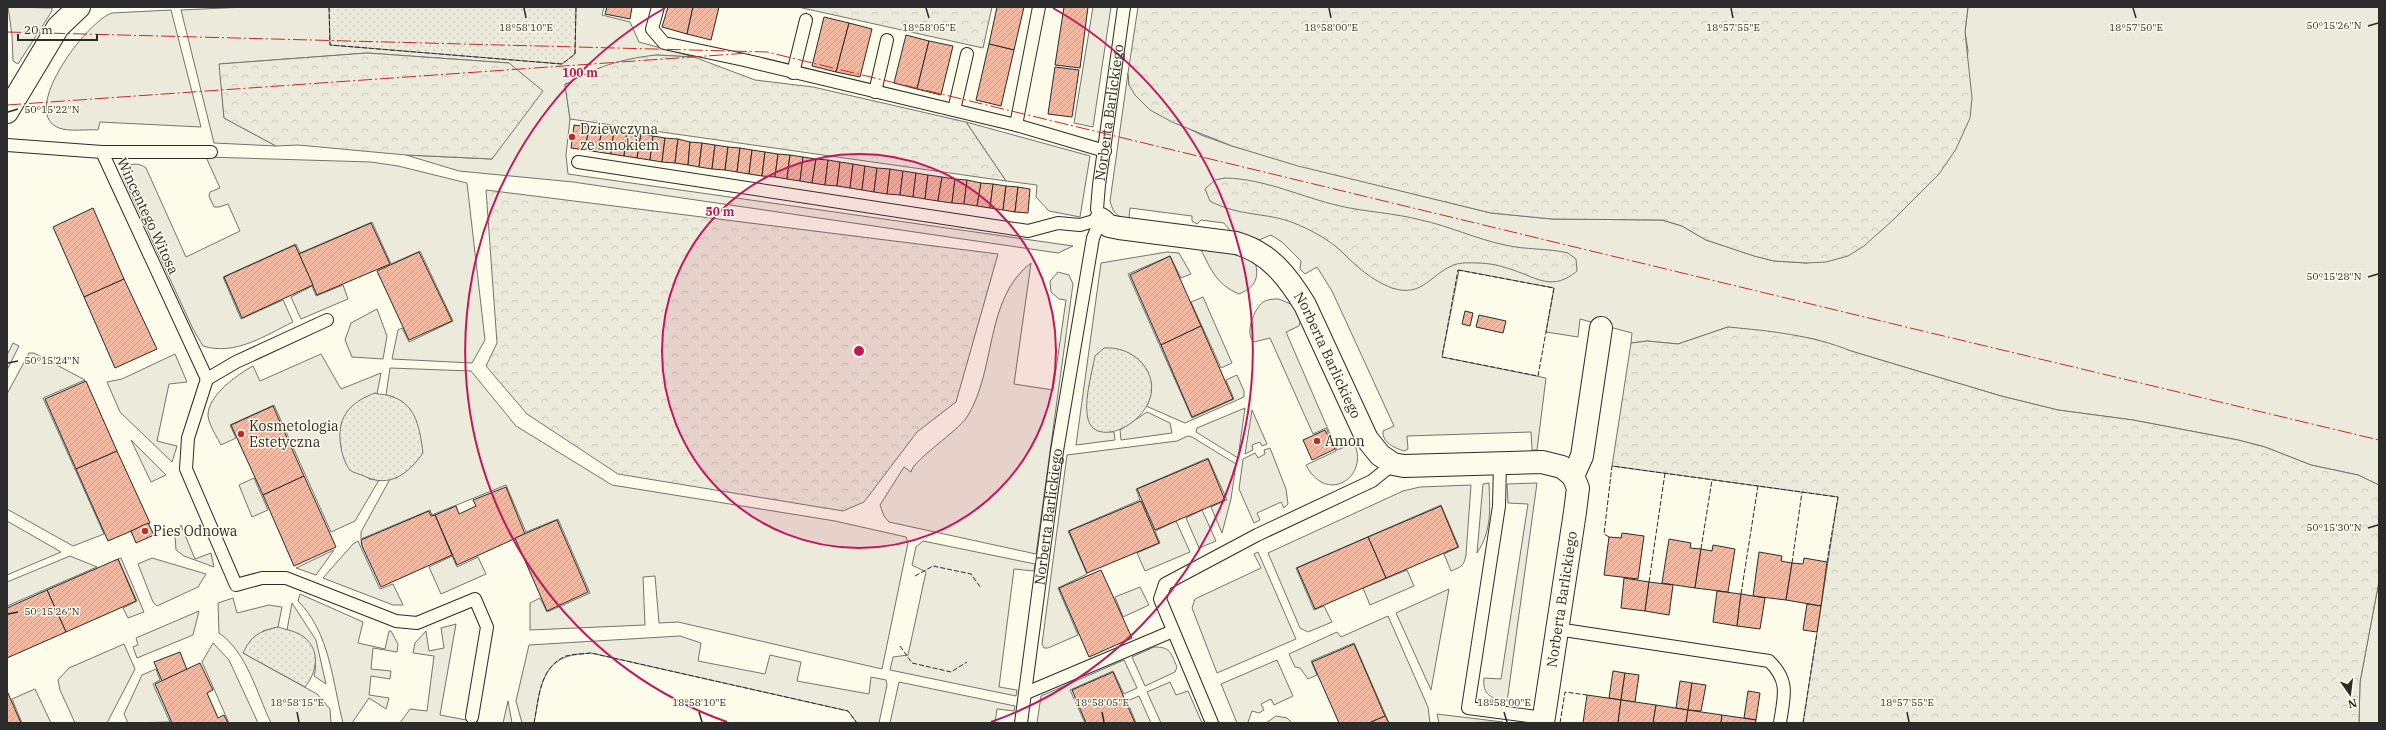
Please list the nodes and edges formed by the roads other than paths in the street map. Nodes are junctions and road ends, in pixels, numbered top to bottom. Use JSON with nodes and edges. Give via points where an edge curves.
{"nodes":[{"id":1,"x":78,"y":7,"type":"edge"},
{"id":2,"x":658,"y":7,"type":"edge"},
{"id":3,"x":1039,"y":7,"type":"edge"},
{"id":4,"x":1124,"y":7,"type":"edge"},
{"id":5,"x":806,"y":20,"type":"dead end"},
{"id":6,"x":887,"y":40,"type":"dead end"},
{"id":7,"x":967,"y":54,"type":"dead end"},
{"id":8,"x":793,"y":73,"type":"junction"},
{"id":9,"x":875,"y":92,"type":"junction"},
{"id":10,"x":954,"y":110,"type":"junction"},
{"id":11,"x":7,"y":112,"type":"edge"},
{"id":12,"x":1016,"y":125,"type":"junction"},
{"id":13,"x":7,"y":145,"type":"edge"},
{"id":14,"x":1104,"y":151,"type":"junction"},
{"id":15,"x":102,"y":152,"type":"junction"},
{"id":16,"x":211,"y":152,"type":"dead end"},
{"id":17,"x":578,"y":162,"type":"dead end"},
{"id":18,"x":1101,"y":218,"type":"junction"},
{"id":19,"x":327,"y":320,"type":"dead end"},
{"id":20,"x":1601,"y":328,"type":"dead end"},
{"id":21,"x":207,"y":379,"type":"junction"},
{"id":22,"x":1500,"y":463,"type":"junction"},
{"id":23,"x":1393,"y":464,"type":"junction"},
{"id":24,"x":1573,"y":476,"type":"junction"},
{"id":25,"x":1557,"y":629,"type":"junction"},
{"id":26,"x":1173,"y":631,"type":"junction"},
{"id":27,"x":1026,"y":693,"type":"junction"},
{"id":28,"x":472,"y":718,"type":"dead end"},
{"id":29,"x":1543,"y":721,"type":"edge"},
{"id":30,"x":1021,"y":723,"type":"edge"},
{"id":31,"x":1212,"y":723,"type":"edge"},
{"id":32,"x":1780,"y":723,"type":"edge"}],
"edges":[{"from":1,"to":11,"type":"street","via":[[58,27]]},
{"from":2,"to":8,"type":"lane","via":[[652,29],[664,43]]},
{"from":3,"to":12,"type":"lane"},
{"from":4,"to":14,"type":"lane","name":"Norberta Barlickiego"},
{"from":5,"to":8,"type":"lane"},
{"from":6,"to":9,"type":"lane"},
{"from":7,"to":10,"type":"lane"},
{"from":8,"to":9,"type":"lane"},
{"from":9,"to":10,"type":"lane"},
{"from":10,"to":12,"type":"lane"},
{"from":12,"to":14,"type":"lane"},
{"from":13,"to":15,"type":"lane","name":"Wincentego Witosa"},
{"from":14,"to":18,"type":"lane","name":"Norberta Barlickiego","via":[[1097,208]]},
{"from":15,"to":16,"type":"lane"},
{"from":15,"to":21,"type":"lane","name":"Wincentego Witosa"},
{"from":17,"to":18,"type":"lane","via":[[1028,231],[1058,223],[1080,225]]},
{"from":18,"to":23,"type":"street","name":"Norberta Barlickiego","via":[[1109,226],[1119,228],[1236,243],[1249,247],[1272,262],[1306,305],[1367,440],[1380,455]]},
{"from":18,"to":27,"type":"lane","name":"Norberta Barlickiego","via":[[1093,238],[1057,451]]},
{"from":19,"to":21,"type":"lane","via":[[236,362]]},
{"from":20,"to":24,"type":"street","via":[[1582,456]]},
{"from":21,"to":28,"type":"lane","via":[[188,438],[186,469],[236,585],[262,578],[286,578],[396,621],[417,623],[474,599],[487,627]]},
{"from":22,"to":23,"type":"street","via":[[1420,466]]},
{"from":22,"to":24,"type":"street","via":[[1542,462],[1562,467]]},
{"from":22,"to":29,"type":"lane","via":[[1499,506],[1468,708]]},
{"from":23,"to":26,"type":"lane","via":[[1372,481],[1256,535],[1165,584],[1160,599]]},
{"from":24,"to":25,"type":"street","name":"Norberta Barlickiego","via":[[1578,488]]},
{"from":25,"to":29,"type":"street","name":"Norberta Barlickiego"},
{"from":25,"to":32,"type":"lane","via":[[1769,661],[1784,681]]},
{"from":26,"to":27,"type":"lane"},
{"from":26,"to":31,"type":"lane"},
{"from":27,"to":30,"type":"lane","name":"Norberta Barlickiego"}]}
